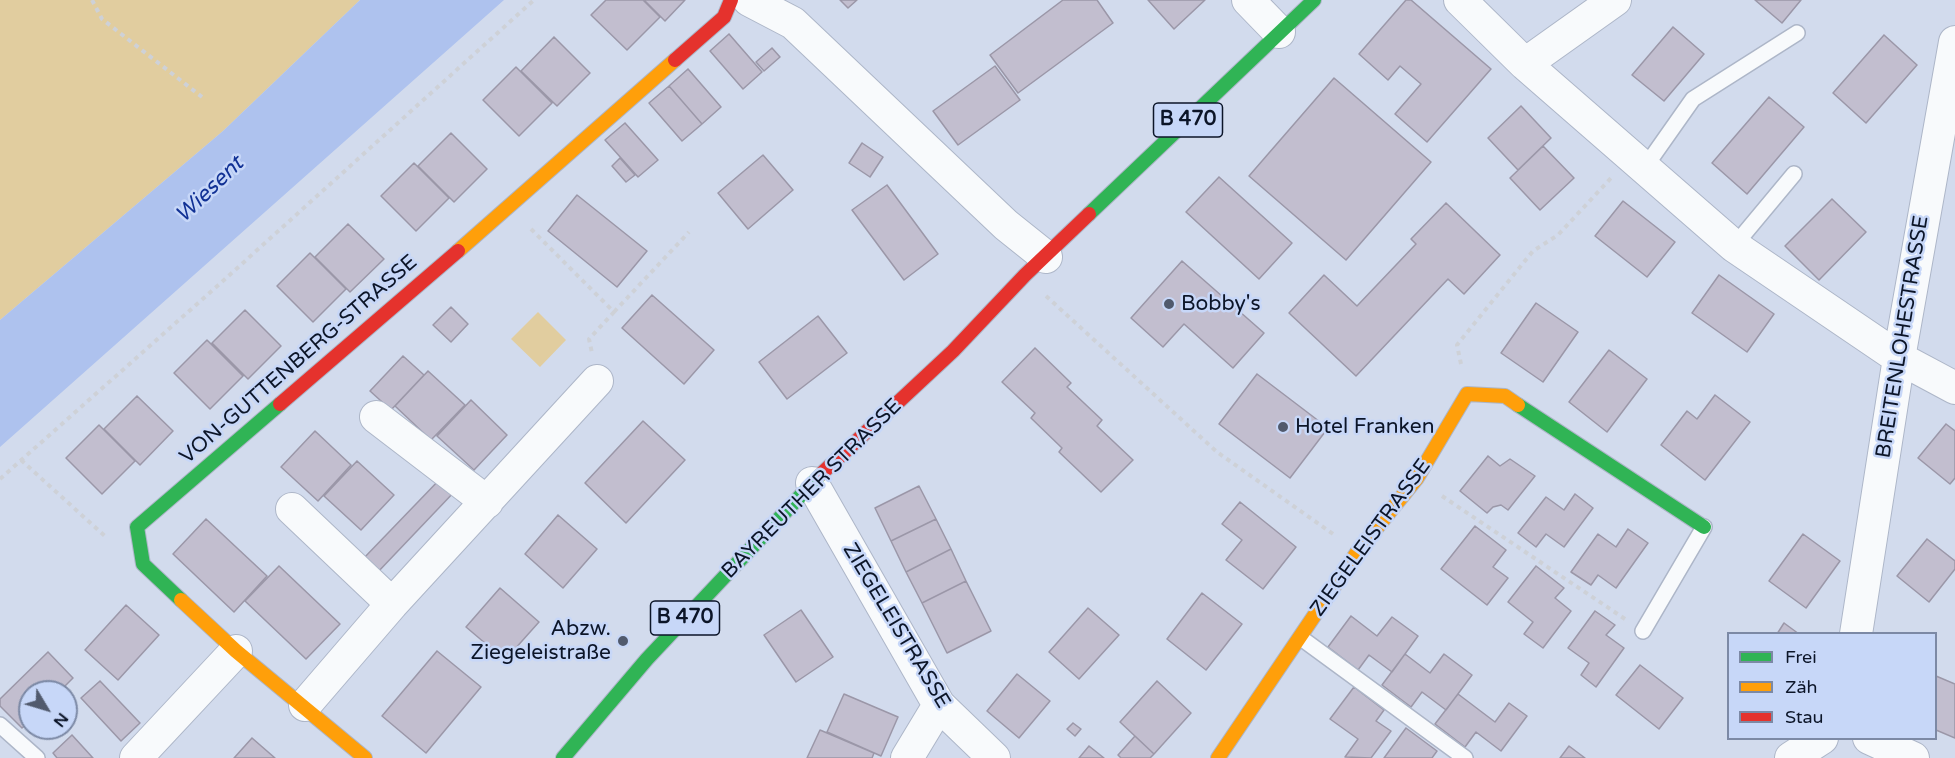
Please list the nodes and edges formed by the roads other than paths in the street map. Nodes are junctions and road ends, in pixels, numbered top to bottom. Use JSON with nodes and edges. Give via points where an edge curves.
{"nodes":[{"id":1,"x":731,"y":0,"type":"edge"},
{"id":2,"x":749,"y":0,"type":"edge"},
{"id":3,"x":1248,"y":0,"type":"edge"},
{"id":4,"x":1314,"y":0,"type":"edge"},
{"id":5,"x":1460,"y":0,"type":"edge"},
{"id":6,"x":1615,"y":0,"type":"edge"},
{"id":7,"x":1279,"y":32,"type":"junction"},
{"id":8,"x":1797,"y":33,"type":"dead end"},
{"id":9,"x":1955,"y":42,"type":"edge"},
{"id":10,"x":1525,"y":64,"type":"junction"},
{"id":11,"x":1635,"y":163,"type":"junction"},
{"id":12,"x":1794,"y":174,"type":"dead end"},
{"id":13,"x":1734,"y":246,"type":"junction"},
{"id":14,"x":1035,"y":266,"type":"junction"},
{"id":15,"x":1899,"y":358,"type":"junction"},
{"id":16,"x":597,"y":381,"type":"road end"},
{"id":17,"x":1955,"y":388,"type":"edge"},
{"id":18,"x":376,"y":417,"type":"dead end"},
{"id":19,"x":812,"y":483,"type":"junction"},
{"id":20,"x":487,"y":502,"type":"junction"},
{"id":21,"x":292,"y":509,"type":"dead end"},
{"id":22,"x":1704,"y":527,"type":"joint"},
{"id":23,"x":392,"y":604,"type":"junction"},
{"id":24,"x":1643,"y":631,"type":"road end"},
{"id":25,"x":1856,"y":632,"type":"edge"},
{"id":26,"x":1301,"y":638,"type":"junction"},
{"id":27,"x":236,"y":651,"type":"junction"},
{"id":28,"x":305,"y":705,"type":"junction"},
{"id":29,"x":939,"y":705,"type":"junction"},
{"id":30,"x":0,"y":725,"type":"edge"},
{"id":31,"x":1819,"y":740,"type":"edge"},
{"id":32,"x":1873,"y":740,"type":"edge"},
{"id":33,"x":37,"y":758,"type":"edge"},
{"id":34,"x":136,"y":758,"type":"edge"},
{"id":35,"x":365,"y":758,"type":"edge"},
{"id":36,"x":563,"y":758,"type":"edge"},
{"id":37,"x":907,"y":758,"type":"edge"},
{"id":38,"x":994,"y":758,"type":"edge"},
{"id":39,"x":1218,"y":758,"type":"edge"},
{"id":40,"x":1465,"y":758,"type":"edge"},
{"id":41,"x":1791,"y":758,"type":"edge"},
{"id":42,"x":1913,"y":758,"type":"edge"}],
"edges":[{"from":1,"to":27,"type":"street","name":"VON-GUTTENBERG-STRASSE","via":[[724,17],[137,527],[143,564]]},
{"from":2,"to":14,"type":"street","via":[[793,22],[1006,225]]},
{"from":3,"to":7,"type":"street"},
{"from":4,"to":7,"type":"street","name":"BAYREUTHER STRASSE","number":"B 470"},
{"from":5,"to":10,"type":"street"},
{"from":6,"to":10,"type":"street"},
{"from":7,"to":14,"type":"street","name":"BAYREUTHER STRASSE","number":"B 470"},
{"from":8,"to":11,"type":"lane","via":[[1693,99]]},
{"from":9,"to":15,"type":"street","name":"BREITENLOHESTRASSE"},
{"from":10,"to":11,"type":"street"},
{"from":11,"to":13,"type":"street"},
{"from":12,"to":13,"type":"lane"},
{"from":13,"to":15,"type":"street"},
{"from":14,"to":19,"type":"street","name":"BAYREUTHER STRASSE","number":"B 470","via":[[953,351]]},
{"from":15,"to":17,"type":"street"},
{"from":15,"to":25,"type":"street","name":"BREITENLOHESTRASSE"},
{"from":16,"to":20,"type":"street"},
{"from":18,"to":20,"type":"street"},
{"from":19,"to":29,"type":"street","name":"ZIEGELEISTRASSE"},
{"from":19,"to":36,"type":"street","name":"BAYREUTHER STRASSE","number":"B 470","via":[[647,659]]},
{"from":20,"to":23,"type":"street"},
{"from":21,"to":23,"type":"street"},
{"from":22,"to":24,"type":"lane"},
{"from":22,"to":26,"type":"street","name":"ZIEGELEISTRASSE","via":[[1505,396],[1467,394],[1417,478],[1358,551]]},
{"from":23,"to":28,"type":"street"},
{"from":26,"to":39,"type":"street","name":"ZIEGELEISTRASSE"},
{"from":26,"to":40,"type":"lane"},
{"from":27,"to":28,"type":"street"},
{"from":27,"to":34,"type":"street"},
{"from":28,"to":35,"type":"street"},
{"from":29,"to":37,"type":"street"},
{"from":29,"to":38,"type":"street","name":"ZIEGELEISTRASSE"},
{"from":30,"to":33,"type":"lane"},
{"from":31,"to":41,"type":"street"},
{"from":32,"to":42,"type":"street"}]}
